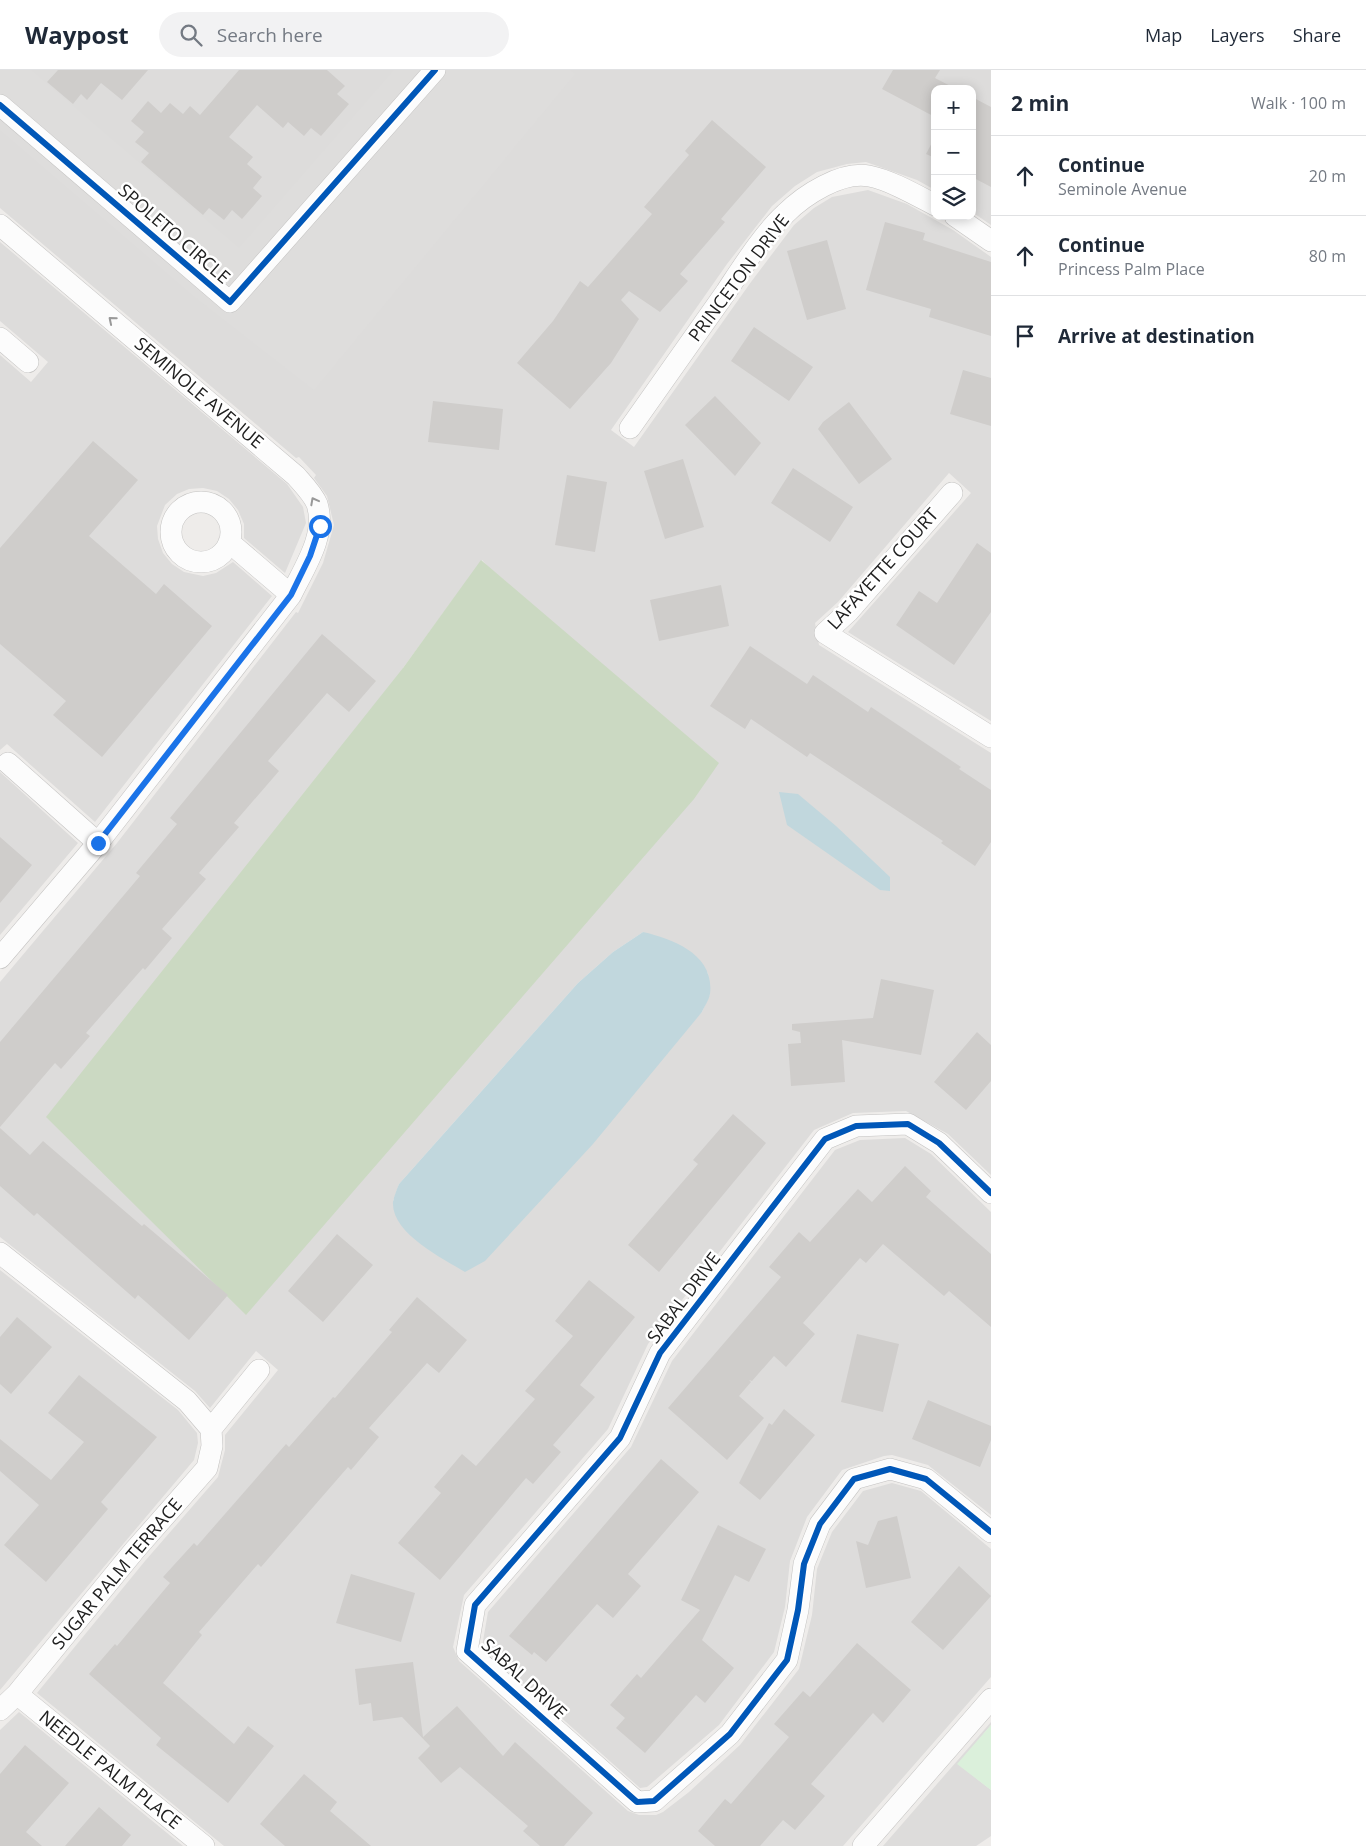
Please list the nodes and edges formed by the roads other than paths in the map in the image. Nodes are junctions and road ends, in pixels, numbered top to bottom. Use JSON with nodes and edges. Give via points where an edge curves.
{"nodes":[{"id":1,"x":435,"y":70,"type":"edge"},
{"id":2,"x":0,"y":105,"type":"edge"},
{"id":3,"x":931,"y":203,"type":"edge"},
{"id":4,"x":961,"y":220,"type":"edge"},
{"id":5,"x":0,"y":225,"type":"edge"},
{"id":6,"x":991,"y":241,"type":"edge"},
{"id":7,"x":0,"y":338,"type":"edge"},
{"id":8,"x":28,"y":362,"type":"dead end"},
{"id":9,"x":630,"y":428,"type":"dead end"},
{"id":10,"x":952,"y":493,"type":"dead end"},
{"id":11,"x":229,"y":542,"type":"dead end"},
{"id":12,"x":291,"y":595,"type":"junction"},
{"id":13,"x":991,"y":737,"type":"edge"},
{"id":14,"x":8,"y":763,"type":"dead end"},
{"id":15,"x":98,"y":843,"type":"junction"},
{"id":16,"x":0,"y":958,"type":"edge"},
{"id":17,"x":991,"y":1193,"type":"edge"},
{"id":18,"x":0,"y":1254,"type":"edge"},
{"id":19,"x":259,"y":1370,"type":"dead end"},
{"id":20,"x":211,"y":1429,"type":"junction"},
{"id":21,"x":991,"y":1532,"type":"edge"},
{"id":22,"x":17,"y":1694,"type":"junction"},
{"id":23,"x":991,"y":1699,"type":"edge"},
{"id":24,"x":0,"y":1710,"type":"edge"},
{"id":25,"x":204,"y":1846,"type":"edge"},
{"id":26,"x":863,"y":1846,"type":"edge"}],
"edges":[{"from":1,"to":2,"type":"street","name":"SPOLETO CIRCLE","via":[[230,302]]},
{"from":3,"to":9,"type":"street","name":"PRINCETON DRIVE","via":[[869,176],[826,184],[805,197],[784,215],[739,273]]},
{"from":4,"to":6,"type":"street"},
{"from":12,"to":5,"type":"street","name":"SEMINOLE AVENUE","one_way":true,"via":[[320,526],[316,503],[296,476]]},
{"from":7,"to":8,"type":"street"},
{"from":10,"to":13,"type":"street","name":"LAFAYETTE COURT","via":[[848,612],[825,633]]},
{"from":11,"to":12,"type":"street"},
{"from":12,"to":15,"type":"street","name":"SEMINOLE AVENUE"},
{"from":14,"to":15,"type":"street"},
{"from":15,"to":16,"type":"street","name":"SEMINOLE AVENUE"},
{"from":17,"to":21,"type":"street","name":"SABAL DRIVE","via":[[939,1143],[908,1124],[856,1126],[825,1139],[660,1353],[620,1438],[475,1605],[467,1651],[637,1802],[654,1801],[730,1734],[787,1660],[804,1564],[820,1524],[854,1479],[890,1468],[926,1478]]},
{"from":18,"to":20,"type":"street","via":[[187,1401]]},
{"from":19,"to":20,"type":"street"},
{"from":20,"to":22,"type":"street","name":"SUGAR PALM TERRACE","via":[[212,1446],[207,1468]]},
{"from":22,"to":24,"type":"street","name":"SUGAR PALM TERRACE"},
{"from":22,"to":25,"type":"street","name":"NEEDLE PALM PLACE"},
{"from":23,"to":26,"type":"street"}]}
